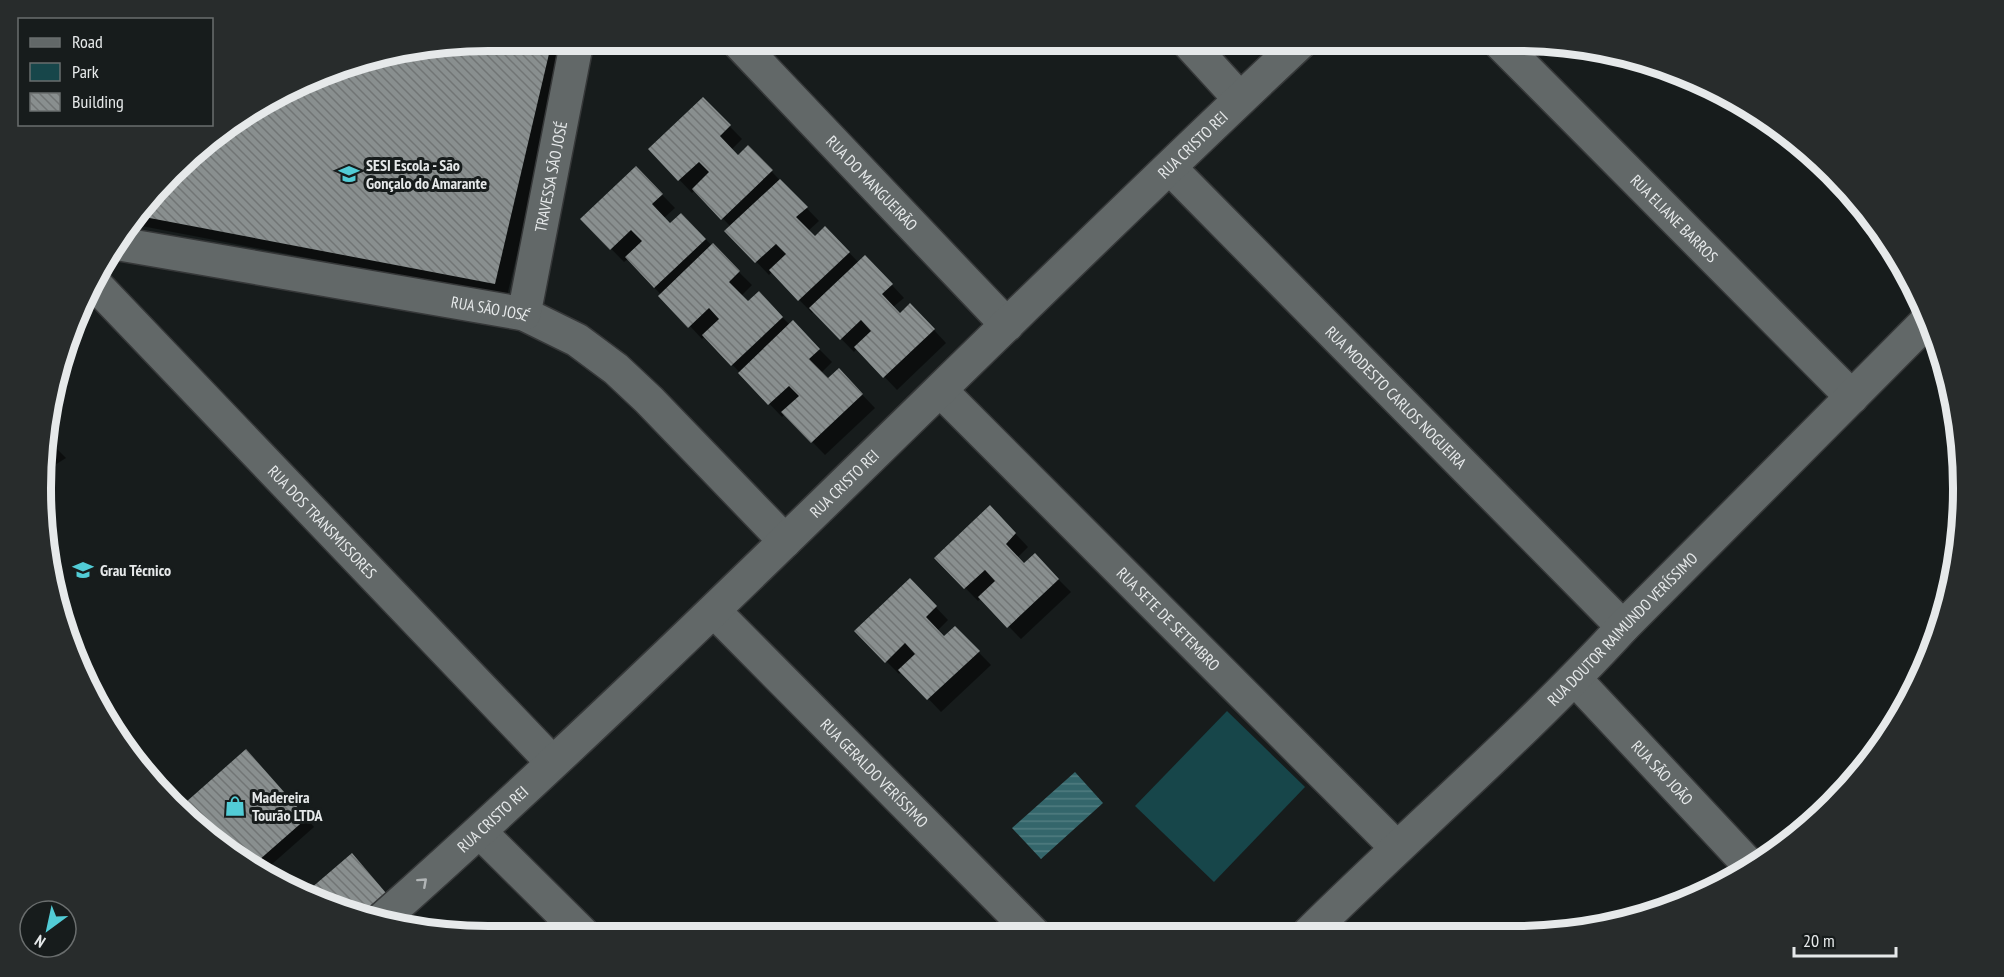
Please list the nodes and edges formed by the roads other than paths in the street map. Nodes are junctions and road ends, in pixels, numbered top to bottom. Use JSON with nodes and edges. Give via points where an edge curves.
{"nodes":[{"id":1,"x":574,"y":51,"type":"edge"},
{"id":2,"x":747,"y":51,"type":"edge"},
{"id":3,"x":1197,"y":51,"type":"edge"},
{"id":4,"x":1290,"y":51,"type":"edge"},
{"id":5,"x":1509,"y":51,"type":"edge"},
{"id":6,"x":1240,"y":99,"type":"junction"},
{"id":7,"x":1170,"y":168,"type":"junction"},
{"id":8,"x":125,"y":245,"type":"edge"},
{"id":9,"x":99,"y":289,"type":"edge"},
{"id":10,"x":524,"y":314,"type":"junction"},
{"id":11,"x":1007,"y":326,"type":"junction"},
{"id":12,"x":1922,"y":326,"type":"edge"},
{"id":13,"x":941,"y":391,"type":"junction"},
{"id":14,"x":1852,"y":397,"type":"junction"},
{"id":15,"x":785,"y":542,"type":"junction"},
{"id":16,"x":714,"y":611,"type":"junction"},
{"id":17,"x":1623,"y":627,"type":"junction"},
{"id":18,"x":1575,"y":679,"type":"junction"},
{"id":19,"x":552,"y":762,"type":"junction"},
{"id":20,"x":480,"y":832,"type":"junction"},
{"id":21,"x":1396,"y":847,"type":"junction"},
{"id":22,"x":1745,"y":860,"type":"edge"},
{"id":23,"x":388,"y":914,"type":"edge"},
{"id":24,"x":575,"y":926,"type":"edge"},
{"id":25,"x":1027,"y":926,"type":"edge"},
{"id":26,"x":1316,"y":926,"type":"edge"}],
"edges":[{"from":1,"to":10,"type":"street","name":"TRAVESSA SÃO JOSÉ"},
{"from":2,"to":11,"type":"street","name":"RUA DO MANGUEIRÃO"},
{"from":3,"to":6,"type":"street"},
{"from":4,"to":6,"type":"street","name":"RUA CRISTO REI"},
{"from":5,"to":14,"type":"street","name":"RUA ELIANE BARROS"},
{"from":6,"to":7,"type":"street","name":"RUA CRISTO REI"},
{"from":7,"to":11,"type":"street","name":"RUA CRISTO REI"},
{"from":7,"to":17,"type":"street","name":"RUA MODESTO CARLOS NOGUEIRA"},
{"from":8,"to":10,"type":"street","name":"RUA SÃO JOSÉ"},
{"from":9,"to":19,"type":"street","name":"RUA DOS TRANSMISSORES"},
{"from":10,"to":15,"type":"street","name":"RUA SÃO JOSÉ","via":[[577,340],[616,369]]},
{"from":11,"to":13,"type":"street","name":"RUA CRISTO REI"},
{"from":12,"to":14,"type":"street","name":"RUA DOUTOR RAIMUNDO VERÍSSIMO"},
{"from":13,"to":15,"type":"street","name":"RUA CRISTO REI"},
{"from":13,"to":21,"type":"street","name":"RUA SETE DE SETEMBRO"},
{"from":14,"to":17,"type":"street","name":"RUA DOUTOR RAIMUNDO VERÍSSIMO"},
{"from":15,"to":16,"type":"street","name":"RUA CRISTO REI"},
{"from":16,"to":19,"type":"street","name":"RUA CRISTO REI"},
{"from":16,"to":25,"type":"street","name":"RUA GERALDO VERÍSSIMO"},
{"from":17,"to":18,"type":"street","name":"RUA DOUTOR RAIMUNDO VERÍSSIMO"},
{"from":18,"to":21,"type":"street","name":"RUA DOUTOR RAIMUNDO VERÍSSIMO"},
{"from":18,"to":22,"type":"street","name":"RUA SÃO JOÃO"},
{"from":19,"to":20,"type":"street","name":"RUA CRISTO REI"},
{"from":23,"to":20,"type":"street","name":"RUA CRISTO REI","one_way":true},
{"from":20,"to":24,"type":"street"},
{"from":21,"to":26,"type":"street","name":"RUA DOUTOR RAIMUNDO VERÍSSIMO"}]}
